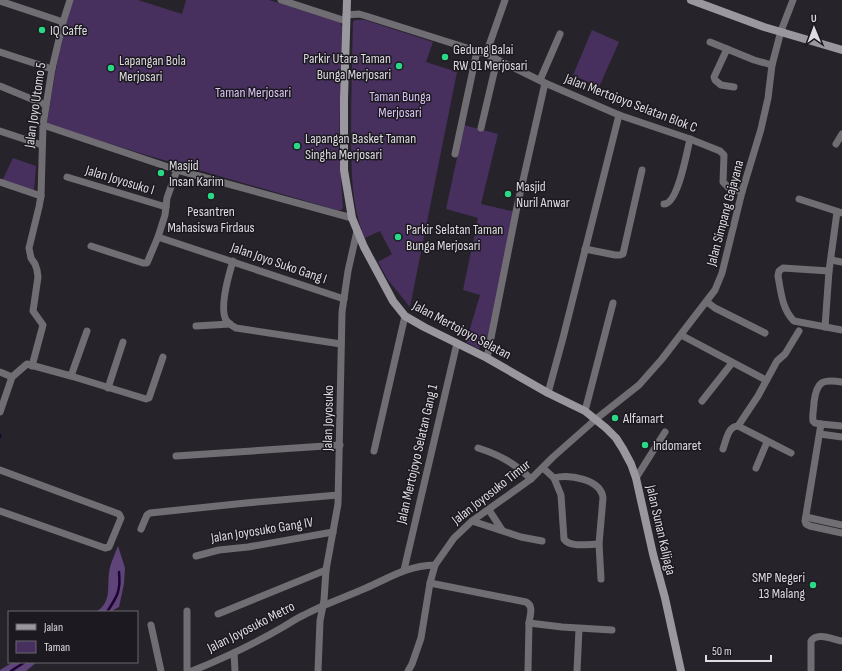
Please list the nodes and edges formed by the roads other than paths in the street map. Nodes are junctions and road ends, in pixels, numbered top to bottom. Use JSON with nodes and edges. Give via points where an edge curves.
{"nodes":[{"id":1,"x":70,"y":0,"type":"edge"},
{"id":2,"x":281,"y":0,"type":"edge"},
{"id":3,"x":347,"y":0,"type":"edge"},
{"id":4,"x":505,"y":0,"type":"edge"},
{"id":5,"x":693,"y":0,"type":"edge"},
{"id":6,"x":793,"y":0,"type":"edge"},
{"id":7,"x":0,"y":1,"type":"edge"},
{"id":8,"x":346,"y":18,"type":"junction"},
{"id":9,"x":63,"y":22,"type":"junction"},
{"id":10,"x":781,"y":31,"type":"junction"},
{"id":11,"x":560,"y":34,"type":"dead end"},
{"id":12,"x":710,"y":42,"type":"dead end"},
{"id":13,"x":727,"y":49,"type":"junction"},
{"id":14,"x":842,"y":50,"type":"edge"},
{"id":15,"x":477,"y":51,"type":"junction"},
{"id":16,"x":0,"y":52,"type":"edge"},
{"id":17,"x":486,"y":54,"type":"junction"},
{"id":18,"x":497,"y":60,"type":"junction"},
{"id":19,"x":772,"y":65,"type":"junction"},
{"id":20,"x":52,"y":69,"type":"junction"},
{"id":21,"x":543,"y":82,"type":"junction"},
{"id":22,"x":0,"y":86,"type":"edge"},
{"id":23,"x":734,"y":87,"type":"dead end"},
{"id":24,"x":46,"y":105,"type":"junction"},
{"id":25,"x":619,"y":115,"type":"junction"},
{"id":26,"x":47,"y":126,"type":"junction"},
{"id":27,"x":481,"y":128,"type":"dead end"},
{"id":28,"x":0,"y":131,"type":"edge"},
{"id":29,"x":842,"y":134,"type":"edge"},
{"id":30,"x":690,"y":139,"type":"junction"},
{"id":31,"x":836,"y":144,"type":"dead end"},
{"id":32,"x":42,"y":145,"type":"junction"},
{"id":33,"x":456,"y":154,"type":"dead end"},
{"id":34,"x":177,"y":170,"type":"junction"},
{"id":35,"x":642,"y":170,"type":"dead end"},
{"id":36,"x":67,"y":177,"type":"dead end"},
{"id":37,"x":0,"y":182,"type":"edge"},
{"id":38,"x":742,"y":192,"type":"junction"},
{"id":39,"x":40,"y":196,"type":"junction"},
{"id":40,"x":799,"y":199,"type":"dead end"},
{"id":41,"x":664,"y":204,"type":"dead end"},
{"id":42,"x":166,"y":207,"type":"junction"},
{"id":43,"x":839,"y":213,"type":"edge"},
{"id":44,"x":352,"y":218,"type":"junction"},
{"id":45,"x":357,"y":231,"type":"junction"},
{"id":46,"x":158,"y":237,"type":"junction"},
{"id":47,"x":91,"y":246,"type":"dead end"},
{"id":48,"x":585,"y":248,"type":"junction"},
{"id":49,"x":831,"y":260,"type":"junction"},
{"id":50,"x":233,"y":261,"type":"junction"},
{"id":51,"x":842,"y":262,"type":"edge"},
{"id":52,"x":829,"y":271,"type":"junction"},
{"id":53,"x":344,"y":299,"type":"junction"},
{"id":54,"x":613,"y":302,"type":"dead end"},
{"id":55,"x":707,"y":302,"type":"junction"},
{"id":56,"x":405,"y":316,"type":"junction"},
{"id":57,"x":230,"y":324,"type":"junction"},
{"id":58,"x":196,"y":326,"type":"dead end"},
{"id":59,"x":825,"y":327,"type":"junction"},
{"id":60,"x":842,"y":330,"type":"edge"},
{"id":61,"x":87,"y":331,"type":"dead end"},
{"id":62,"x":799,"y":331,"type":"dead end"},
{"id":63,"x":765,"y":333,"type":"dead end"},
{"id":64,"x":681,"y":335,"type":"junction"},
{"id":65,"x":123,"y":342,"type":"dead end"},
{"id":66,"x":457,"y":343,"type":"junction"},
{"id":67,"x":341,"y":344,"type":"junction"},
{"id":68,"x":163,"y":357,"type":"dead end"},
{"id":69,"x":487,"y":358,"type":"junction"},
{"id":70,"x":732,"y":362,"type":"junction"},
{"id":71,"x":32,"y":366,"type":"junction"},
{"id":72,"x":0,"y":372,"type":"edge"},
{"id":73,"x":12,"y":376,"type":"junction"},
{"id":74,"x":71,"y":376,"type":"junction"},
{"id":75,"x":766,"y":380,"type":"junction"},
{"id":76,"x":842,"y":382,"type":"edge"},
{"id":77,"x":108,"y":388,"type":"junction"},
{"id":78,"x":548,"y":393,"type":"junction"},
{"id":79,"x":702,"y":401,"type":"dead end"},
{"id":80,"x":0,"y":410,"type":"edge"},
{"id":81,"x":585,"y":411,"type":"junction"},
{"id":82,"x":596,"y":419,"type":"junction"},
{"id":83,"x":821,"y":424,"type":"junction"},
{"id":84,"x":738,"y":426,"type":"junction"},
{"id":85,"x":842,"y":426,"type":"edge"},
{"id":86,"x":665,"y":432,"type":"dead end"},
{"id":87,"x":820,"y":434,"type":"junction"},
{"id":88,"x":842,"y":437,"type":"edge"},
{"id":89,"x":767,"y":442,"type":"junction"},
{"id":90,"x":340,"y":445,"type":"junction"},
{"id":91,"x":478,"y":448,"type":"dead end"},
{"id":92,"x":722,"y":449,"type":"dead end"},
{"id":93,"x":374,"y":451,"type":"dead end"},
{"id":94,"x":791,"y":453,"type":"dead end"},
{"id":95,"x":176,"y":456,"type":"dead end"},
{"id":96,"x":544,"y":468,"type":"junction"},
{"id":97,"x":756,"y":468,"type":"dead end"},
{"id":98,"x":0,"y":470,"type":"edge"},
{"id":99,"x":554,"y":478,"type":"junction"},
{"id":100,"x":636,"y":478,"type":"junction"},
{"id":101,"x":531,"y":479,"type":"junction"},
{"id":102,"x":338,"y":495,"type":"junction"},
{"id":103,"x":489,"y":510,"type":"junction"},
{"id":104,"x":0,"y":511,"type":"edge"},
{"id":105,"x":806,"y":517,"type":"junction"},
{"id":106,"x":472,"y":521,"type":"junction"},
{"id":107,"x":842,"y":524,"type":"edge"},
{"id":108,"x":141,"y":529,"type":"dead end"},
{"id":109,"x":502,"y":530,"type":"junction"},
{"id":110,"x":333,"y":532,"type":"junction"},
{"id":111,"x":842,"y":532,"type":"edge"},
{"id":112,"x":542,"y":541,"type":"dead end"},
{"id":113,"x":599,"y":544,"type":"junction"},
{"id":114,"x":196,"y":556,"type":"dead end"},
{"id":115,"x":435,"y":565,"type":"junction"},
{"id":116,"x":326,"y":570,"type":"junction"},
{"id":117,"x":404,"y":570,"type":"junction"},
{"id":118,"x":601,"y":579,"type":"dead end"},
{"id":119,"x":430,"y":583,"type":"junction"},
{"id":120,"x":322,"y":607,"type":"junction"},
{"id":121,"x":187,"y":612,"type":"dead end"},
{"id":122,"x":218,"y":614,"type":"dead end"},
{"id":123,"x":529,"y":623,"type":"junction"},
{"id":124,"x":151,"y":625,"type":"dead end"},
{"id":125,"x":579,"y":629,"type":"junction"},
{"id":126,"x":612,"y":630,"type":"dead end"},
{"id":127,"x":842,"y":640,"type":"edge"},
{"id":128,"x":234,"y":653,"type":"junction"},
{"id":129,"x":161,"y":671,"type":"edge"},
{"id":130,"x":187,"y":671,"type":"edge"},
{"id":131,"x":192,"y":671,"type":"edge"},
{"id":132,"x":235,"y":671,"type":"edge"},
{"id":133,"x":318,"y":671,"type":"edge"},
{"id":134,"x":408,"y":671,"type":"edge"},
{"id":135,"x":528,"y":671,"type":"edge"},
{"id":136,"x":577,"y":671,"type":"edge"},
{"id":137,"x":681,"y":671,"type":"edge"},
{"id":138,"x":811,"y":671,"type":"edge"}],
"edges":[{"from":1,"to":9,"type":"street","name":"Jalan Joyo Utomo 5"},
{"from":2,"to":8,"type":"street","name":"Jalan Mertojoyo Selatan Blok C"},
{"from":3,"to":8,"type":"main road","name":"Jalan Mertojoyo Selatan"},
{"from":4,"to":17,"type":"street"},
{"from":5,"to":10,"type":"main road"},
{"from":6,"to":10,"type":"street","name":"Jalan Simpang Gajayana"},
{"from":7,"to":9,"type":"street"},
{"from":8,"to":15,"type":"street","name":"Jalan Mertojoyo Selatan Blok C","via":[[359,14]]},
{"from":8,"to":44,"type":"main road","name":"Jalan Mertojoyo Selatan","via":[[344,170]]},
{"from":9,"to":20,"type":"street","name":"Jalan Joyo Utomo 5"},
{"from":10,"to":14,"type":"main road"},
{"from":10,"to":19,"type":"street","name":"Jalan Simpang Gajayana"},
{"from":11,"to":21,"type":"street"},
{"from":12,"to":13,"type":"street"},
{"from":13,"to":19,"type":"street"},
{"from":13,"to":23,"type":"street","via":[[714,77],[721,85]]},
{"from":15,"to":17,"type":"street","name":"Jalan Mertojoyo Selatan Blok C"},
{"from":15,"to":33,"type":"street"},
{"from":16,"to":20,"type":"street"},
{"from":17,"to":18,"type":"street","name":"Jalan Mertojoyo Selatan Blok C"},
{"from":18,"to":21,"type":"street","name":"Jalan Mertojoyo Selatan Blok C"},
{"from":18,"to":27,"type":"street"},
{"from":19,"to":38,"type":"street","name":"Jalan Simpang Gajayana","via":[[761,129]]},
{"from":20,"to":24,"type":"street","name":"Jalan Joyo Utomo 5"},
{"from":21,"to":25,"type":"street","name":"Jalan Mertojoyo Selatan Blok C"},
{"from":21,"to":69,"type":"street"},
{"from":22,"to":24,"type":"street"},
{"from":24,"to":26,"type":"street","name":"Jalan Joyo Utomo 5"},
{"from":25,"to":30,"type":"street","name":"Jalan Mertojoyo Selatan Blok C"},
{"from":25,"to":48,"type":"street"},
{"from":26,"to":32,"type":"street","name":"Jalan Joyo Utomo 5"},
{"from":26,"to":34,"type":"street"},
{"from":28,"to":32,"type":"street"},
{"from":29,"to":31,"type":"street"},
{"from":30,"to":38,"type":"street","name":"Jalan Mertojoyo Selatan Blok C","via":[[723,153],[723,182],[730,188]]},
{"from":30,"to":41,"type":"street","via":[[678,186],[671,201]]},
{"from":32,"to":39,"type":"street","name":"Jalan Joyo Utomo 5"},
{"from":34,"to":42,"type":"street"},
{"from":34,"to":44,"type":"street"},
{"from":35,"to":48,"type":"street","via":[[623,254],[615,255]]},
{"from":36,"to":42,"type":"street","name":"Jalan Joyosuko I"},
{"from":37,"to":39,"type":"street"},
{"from":38,"to":55,"type":"street","name":"Jalan Simpang Gajayana","via":[[721,277]]},
{"from":39,"to":71,"type":"street","name":"Jalan Joyo Utomo 5","via":[[29,248],[38,277],[33,310],[43,326]]},
{"from":40,"to":43,"type":"street"},
{"from":42,"to":46,"type":"street"},
{"from":43,"to":49,"type":"street"},
{"from":44,"to":45,"type":"main road","name":"Jalan Mertojoyo Selatan"},
{"from":45,"to":53,"type":"street","name":"Jalan Joyosuko"},
{"from":45,"to":56,"type":"main road","name":"Jalan Mertojoyo Selatan","via":[[393,301]]},
{"from":46,"to":47,"type":"street","via":[[146,263]]},
{"from":46,"to":50,"type":"street","name":"Jalan Joyo Suko Gang I"},
{"from":48,"to":78,"type":"street"},
{"from":49,"to":51,"type":"street"},
{"from":49,"to":52,"type":"street"},
{"from":50,"to":53,"type":"street","name":"Jalan Joyo Suko Gang I"},
{"from":50,"to":57,"type":"street","via":[[225,295],[224,313]]},
{"from":52,"to":59,"type":"street"},
{"from":52,"to":59,"type":"street","via":[[782,268],[778,276],[785,309],[789,316],[794,321]]},
{"from":53,"to":67,"type":"street","name":"Jalan Joyosuko"},
{"from":54,"to":81,"type":"street"},
{"from":55,"to":63,"type":"street"},
{"from":55,"to":64,"type":"street","name":"Jalan Simpang Gajayana"},
{"from":56,"to":66,"type":"main road","name":"Jalan Mertojoyo Selatan"},
{"from":56,"to":93,"type":"street"},
{"from":57,"to":58,"type":"street"},
{"from":57,"to":67,"type":"street","via":[[236,328]]},
{"from":59,"to":60,"type":"street"},
{"from":61,"to":74,"type":"street"},
{"from":62,"to":75,"type":"street"},
{"from":64,"to":70,"type":"street"},
{"from":64,"to":82,"type":"street","name":"Jalan Simpang Gajayana","via":[[640,385]]},
{"from":65,"to":77,"type":"street"},
{"from":66,"to":69,"type":"main road","name":"Jalan Mertojoyo Selatan"},
{"from":66,"to":117,"type":"street","name":"Jalan Mertojoyo Selatan Gang 1"},
{"from":67,"to":90,"type":"street","name":"Jalan Joyosuko"},
{"from":68,"to":77,"type":"street","via":[[147,399]]},
{"from":69,"to":78,"type":"main road","name":"Jalan Mertojoyo Selatan"},
{"from":70,"to":75,"type":"street"},
{"from":70,"to":79,"type":"street"},
{"from":71,"to":73,"type":"street","via":[[27,364]]},
{"from":71,"to":74,"type":"street"},
{"from":72,"to":73,"type":"street"},
{"from":73,"to":80,"type":"street"},
{"from":74,"to":77,"type":"street"},
{"from":75,"to":84,"type":"street"},
{"from":76,"to":83,"type":"street","via":[[824,381],[816,390],[813,421]]},
{"from":78,"to":81,"type":"main road","name":"Jalan Mertojoyo Selatan"},
{"from":81,"to":82,"type":"main road","name":"Jalan Sunan Kalijaga"},
{"from":82,"to":96,"type":"street","name":"Jalan Joyosuko Timur"},
{"from":82,"to":100,"type":"main road","name":"Jalan Sunan Kalijaga","via":[[623,449]]},
{"from":83,"to":85,"type":"street"},
{"from":83,"to":87,"type":"street"},
{"from":84,"to":89,"type":"street"},
{"from":84,"to":92,"type":"street","via":[[731,428]]},
{"from":86,"to":100,"type":"street"},
{"from":87,"to":88,"type":"street"},
{"from":87,"to":105,"type":"street"},
{"from":89,"to":94,"type":"street"},
{"from":89,"to":97,"type":"street"},
{"from":90,"to":95,"type":"street"},
{"from":90,"to":102,"type":"street","name":"Jalan Joyosuko"},
{"from":91,"to":101,"type":"street","via":[[516,465]]},
{"from":96,"to":99,"type":"street"},
{"from":96,"to":101,"type":"street","name":"Jalan Joyosuko Timur"},
{"from":98,"to":104,"type":"street","via":[[119,514],[121,518],[109,547],[105,548]]},
{"from":99,"to":113,"type":"street","via":[[561,494],[564,539],[569,544]]},
{"from":99,"to":113,"type":"street","via":[[561,476],[590,482],[600,490],[603,498]]},
{"from":100,"to":137,"type":"main road","name":"Jalan Sunan Kalijaga"},
{"from":101,"to":103,"type":"street","name":"Jalan Joyosuko Timur"},
{"from":102,"to":108,"type":"street","via":[[150,513]]},
{"from":102,"to":110,"type":"street","name":"Jalan Joyosuko"},
{"from":103,"to":106,"type":"street","name":"Jalan Joyosuko Timur"},
{"from":103,"to":109,"type":"street"},
{"from":105,"to":107,"type":"street"},
{"from":105,"to":111,"type":"street","via":[[806,524],[810,526]]},
{"from":106,"to":109,"type":"street"},
{"from":106,"to":115,"type":"street","name":"Jalan Joyosuko Timur","via":[[454,538]]},
{"from":107,"to":111,"type":"street"},
{"from":109,"to":112,"type":"street"},
{"from":110,"to":114,"type":"street","name":"Jalan Joyosuko Gang IV"},
{"from":110,"to":116,"type":"street","name":"Jalan Joyosuko"},
{"from":113,"to":118,"type":"street"},
{"from":115,"to":117,"type":"street","name":"Jalan Joyosuko Metro"},
{"from":115,"to":119,"type":"street","name":"Jalan Joyosuko Timur"},
{"from":116,"to":120,"type":"street","name":"Jalan Joyosuko"},
{"from":116,"to":122,"type":"street"},
{"from":117,"to":120,"type":"street","name":"Jalan Joyosuko Metro"},
{"from":119,"to":123,"type":"street","via":[[526,602],[531,606]]},
{"from":119,"to":134,"type":"street","name":"Jalan Joyosuko Timur","via":[[421,638]]},
{"from":120,"to":128,"type":"street","name":"Jalan Joyosuko Metro"},
{"from":120,"to":133,"type":"street","name":"Jalan Joyosuko"},
{"from":121,"to":130,"type":"street"},
{"from":123,"to":125,"type":"street"},
{"from":123,"to":135,"type":"street"},
{"from":124,"to":129,"type":"street"},
{"from":125,"to":126,"type":"street"},
{"from":125,"to":136,"type":"street"},
{"from":127,"to":138,"type":"street","via":[[815,637],[811,641]]},
{"from":128,"to":131,"type":"street","name":"Jalan Joyosuko Metro"},
{"from":128,"to":132,"type":"street"}]}
